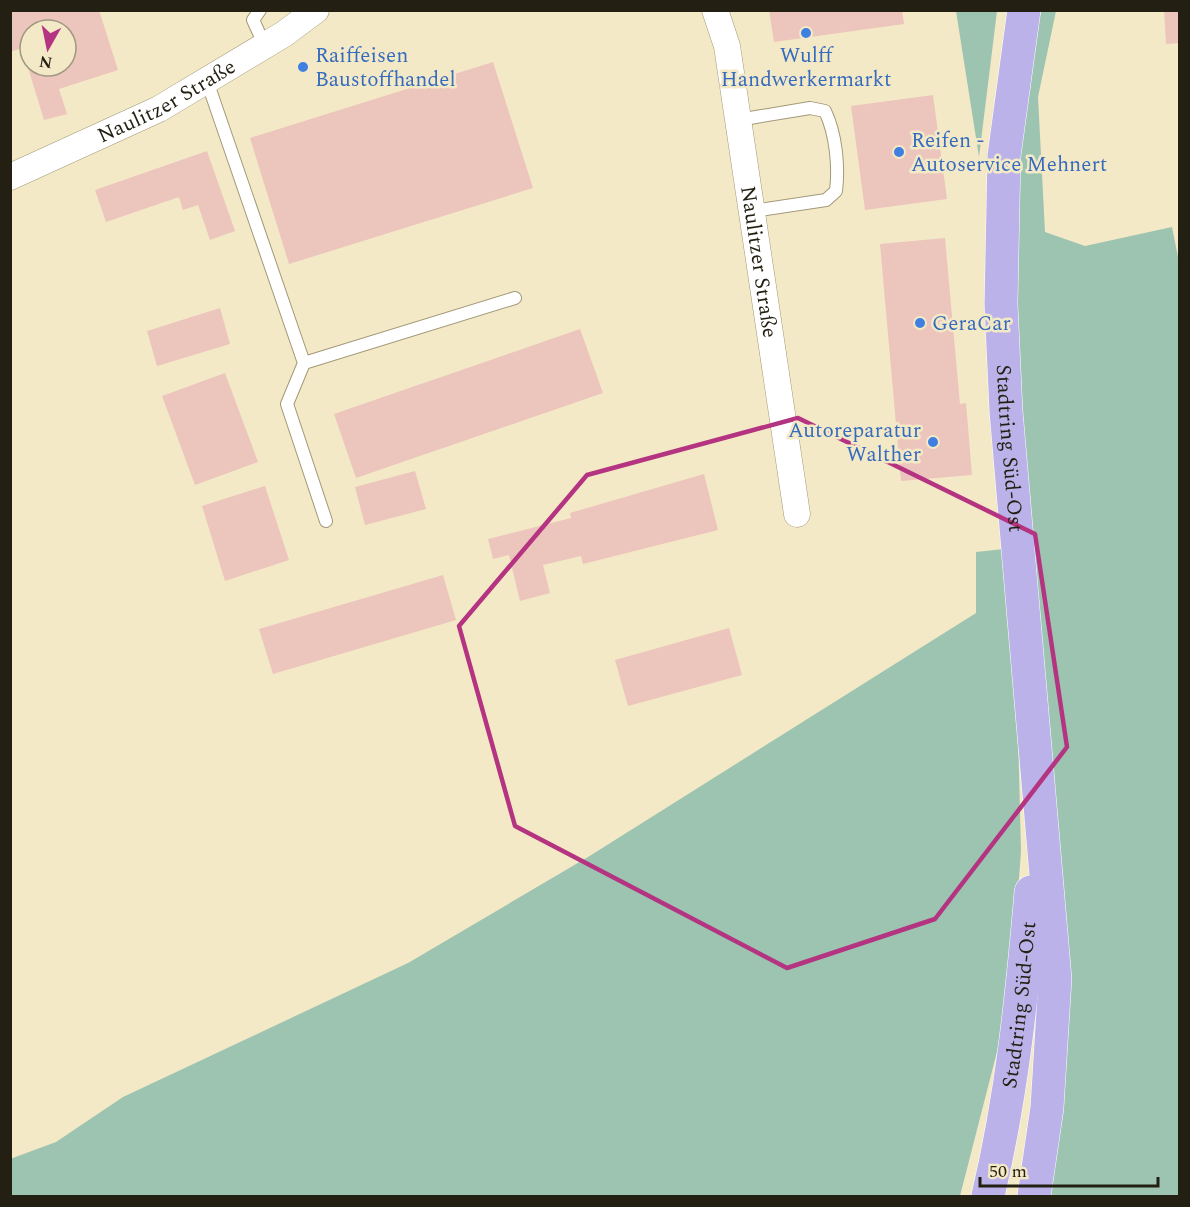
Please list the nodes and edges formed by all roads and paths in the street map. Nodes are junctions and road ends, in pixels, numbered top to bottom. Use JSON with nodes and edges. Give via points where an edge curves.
{"nodes":[{"id":1,"x":260,"y":10,"type":"edge"},
{"id":2,"x":316,"y":10,"type":"edge"},
{"id":3,"x":715,"y":10,"type":"edge"},
{"id":4,"x":1024,"y":10,"type":"edge"},
{"id":5,"x":265,"y":46,"type":"junction"},
{"id":6,"x":207,"y":81,"type":"junction"},
{"id":7,"x":738,"y":120,"type":"junction"},
{"id":8,"x":10,"y":177,"type":"edge"},
{"id":9,"x":753,"y":212,"type":"junction"},
{"id":10,"x":515,"y":298,"type":"dead end"},
{"id":11,"x":304,"y":363,"type":"junction"},
{"id":12,"x":797,"y":514,"type":"dead end"},
{"id":13,"x":326,"y":521,"type":"dead end"},
{"id":14,"x":1039,"y":813,"type":"junction"},
{"id":15,"x":988,"y":1197,"type":"edge"},
{"id":16,"x":1034,"y":1197,"type":"edge"}],
"edges":[{"from":1,"to":5,"type":"lane","via":[[253,20]]},
{"from":2,"to":5,"type":"street","name":"Naulitzer Straße"},
{"from":3,"to":7,"type":"street","name":"Naulitzer Straße","via":[[727,46]]},
{"from":4,"to":14,"type":"main road","name":"Stadtring Süd-Ost","via":[[1004,156],[1001,304]]},
{"from":5,"to":6,"type":"street","name":"Naulitzer Straße"},
{"from":6,"to":8,"type":"street","name":"Naulitzer Straße","via":[[159,109]]},
{"from":6,"to":11,"type":"lane"},
{"from":7,"to":9,"type":"street","name":"Naulitzer Straße"},
{"from":7,"to":9,"type":"lane","via":[[810,108],[825,111],[831,123],[838,176],[836,191],[826,200]]},
{"from":9,"to":12,"type":"street","name":"Naulitzer Straße"},
{"from":10,"to":11,"type":"lane"},
{"from":11,"to":13,"type":"lane","via":[[287,404]]},
{"from":14,"to":15,"type":"main road","name":"Stadtring Süd-Ost","via":[[1021,1010],[1005,1121]]},
{"from":14,"to":16,"type":"main road","name":"Stadtring Süd-Ost","via":[[1055,979],[1050,1076]]}]}
